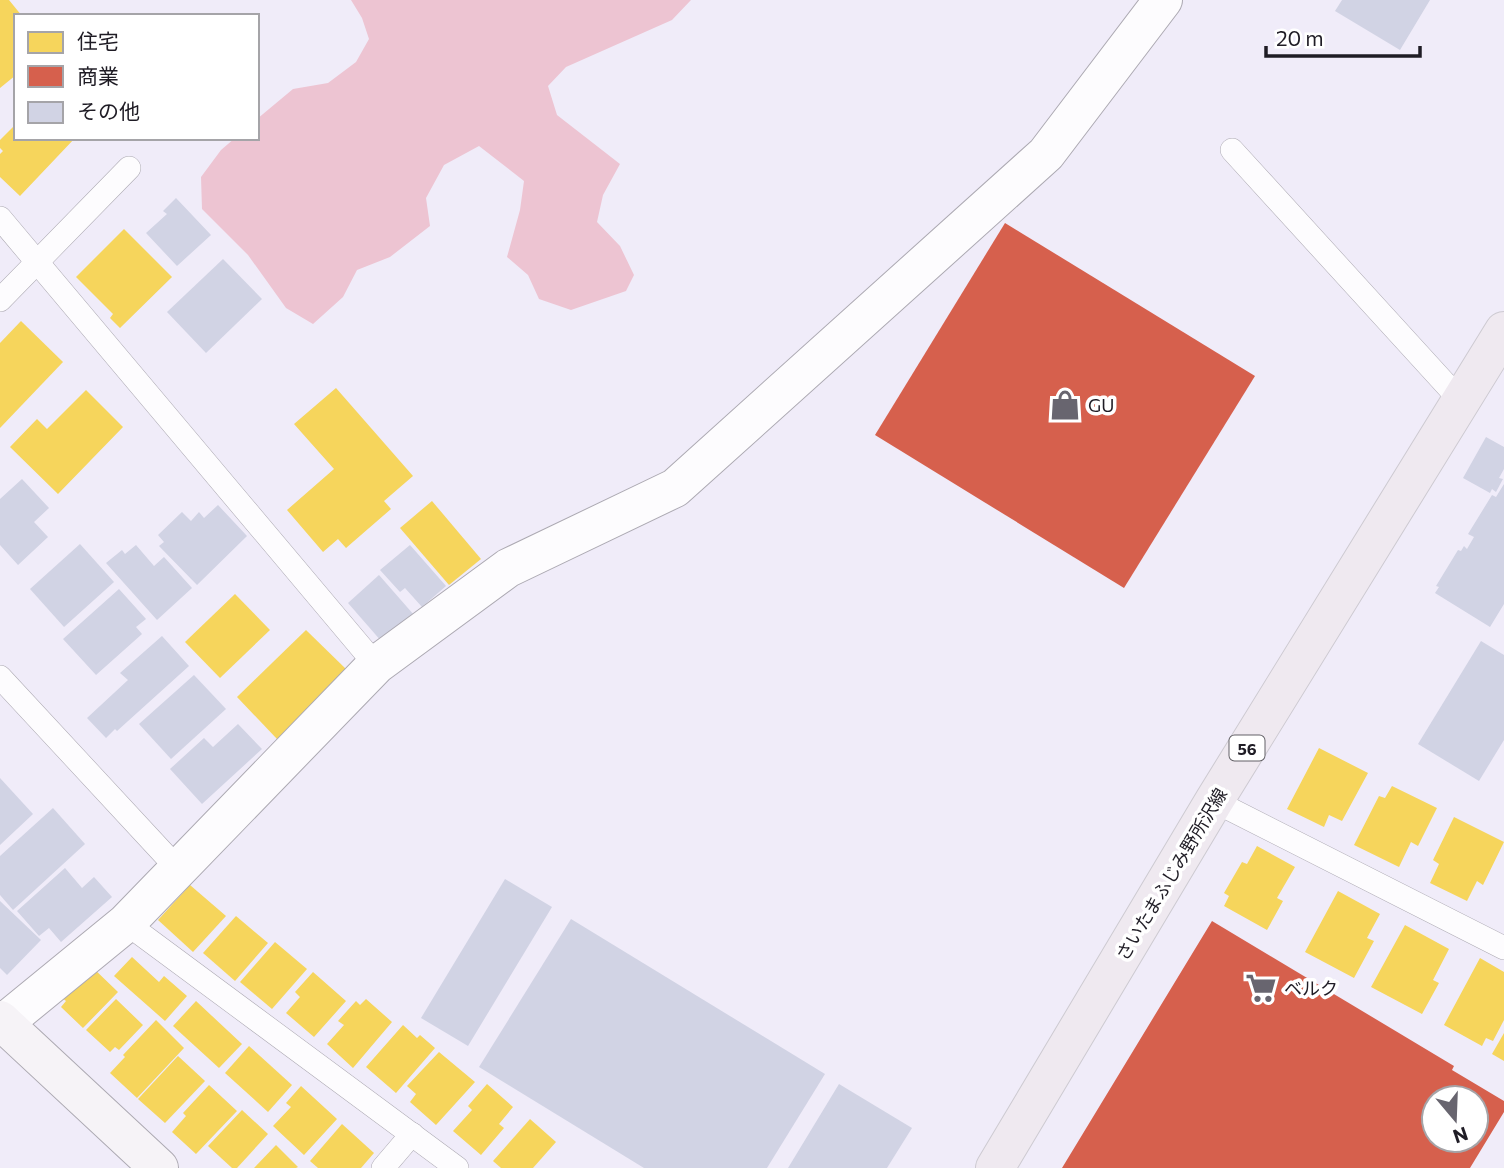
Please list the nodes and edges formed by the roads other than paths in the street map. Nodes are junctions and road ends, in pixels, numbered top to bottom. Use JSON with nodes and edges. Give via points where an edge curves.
{"nodes":[{"id":1,"x":1163,"y":0,"type":"edge"},
{"id":2,"x":1233,"y":150,"type":"dead end"},
{"id":3,"x":129,"y":168,"type":"dead end"},
{"id":4,"x":0,"y":218,"type":"edge"},
{"id":5,"x":37,"y":262,"type":"junction"},
{"id":6,"x":0,"y":300,"type":"edge"},
{"id":7,"x":1504,"y":331,"type":"edge"},
{"id":8,"x":1461,"y":401,"type":"junction"},
{"id":9,"x":376,"y":665,"type":"junction"},
{"id":10,"x":0,"y":677,"type":"edge"},
{"id":11,"x":1213,"y":801,"type":"junction"},
{"id":12,"x":178,"y":869,"type":"junction"},
{"id":13,"x":126,"y":923,"type":"junction"},
{"id":14,"x":1504,"y":948,"type":"edge"},
{"id":15,"x":1,"y":1023,"type":"edge"},
{"id":16,"x":412,"y":1135,"type":"junction"},
{"id":17,"x":159,"y":1168,"type":"edge"},
{"id":18,"x":383,"y":1168,"type":"edge"},
{"id":19,"x":457,"y":1168,"type":"edge"},
{"id":20,"x":995,"y":1168,"type":"edge"}],
"edges":[{"from":1,"to":9,"type":"street","via":[[1046,154],[675,488],[508,568]]},
{"from":2,"to":8,"type":"lane"},
{"from":3,"to":5,"type":"lane"},
{"from":4,"to":5,"type":"lane"},
{"from":5,"to":6,"type":"lane"},
{"from":5,"to":9,"type":"lane"},
{"from":7,"to":8,"type":"main road","name":"さいたまふじみ野所沢線","number":"56"},
{"from":8,"to":11,"type":"main road","name":"さいたまふじみ野所沢線","number":"56"},
{"from":9,"to":12,"type":"street"},
{"from":10,"to":12,"type":"lane"},
{"from":11,"to":14,"type":"lane"},
{"from":11,"to":20,"type":"main road","name":"さいたまふじみ野所沢線","number":"56"},
{"from":12,"to":13,"type":"street"},
{"from":13,"to":15,"type":"street"},
{"from":13,"to":16,"type":"lane"},
{"from":15,"to":17,"type":"street"},
{"from":16,"to":18,"type":"lane"},
{"from":16,"to":19,"type":"lane"}]}
